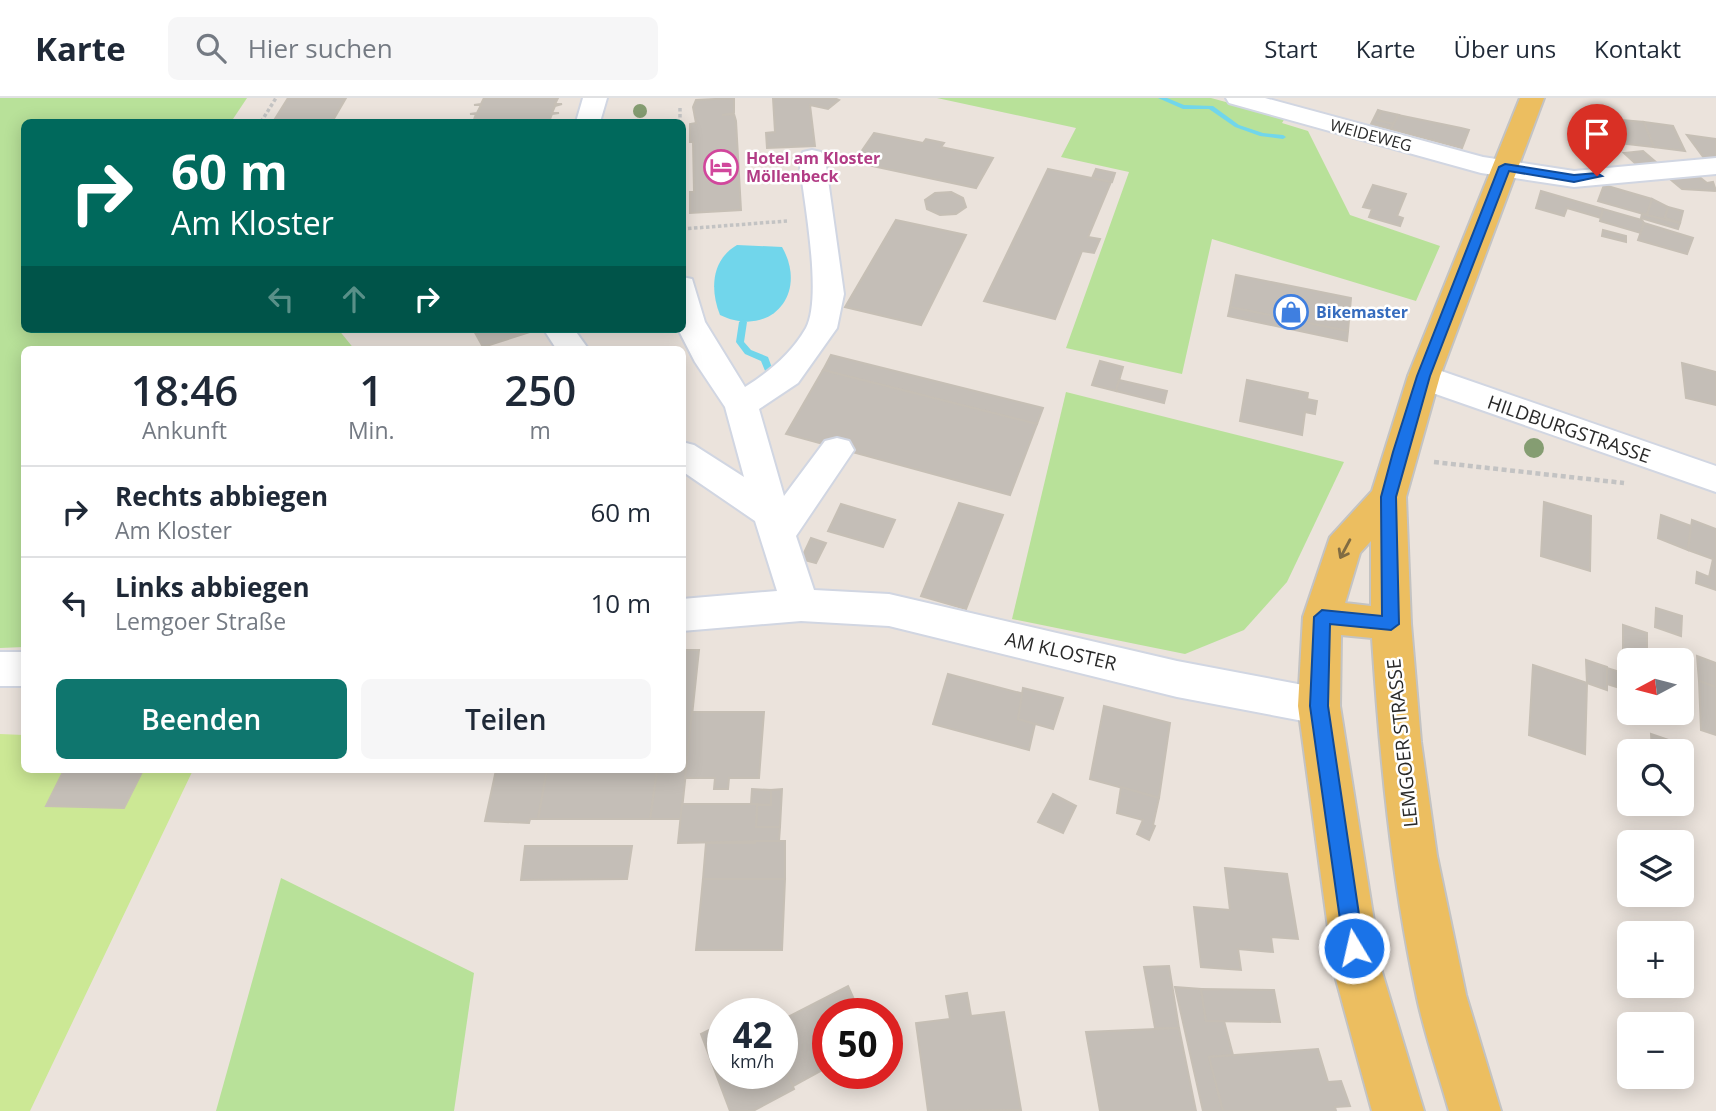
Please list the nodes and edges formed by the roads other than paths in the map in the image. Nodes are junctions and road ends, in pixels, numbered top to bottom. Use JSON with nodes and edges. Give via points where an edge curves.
{"nodes":[{"id":1,"x":595,"y":98,"type":"edge"},
{"id":2,"x":1238,"y":98,"type":"edge"},
{"id":3,"x":1532,"y":98,"type":"edge"},
{"id":4,"x":589,"y":119,"type":"edge"},
{"id":5,"x":812,"y":158,"type":"dead end"},
{"id":6,"x":1716,"y":166,"type":"edge"},
{"id":7,"x":1505,"y":167,"type":"junction"},
{"id":8,"x":686,"y":304,"type":"edge"},
{"id":9,"x":1424,"y":376,"type":"junction"},
{"id":10,"x":741,"y":405,"type":"junction"},
{"id":11,"x":837,"y":450,"type":"dead end"},
{"id":12,"x":686,"y":457,"type":"edge"},
{"id":13,"x":1716,"y":479,"type":"edge"},
{"id":14,"x":1388,"y":497,"type":"junction"},
{"id":15,"x":774,"y":523,"type":"junction"},
{"id":16,"x":801,"y":606,"type":"junction"},
{"id":17,"x":686,"y":615,"type":"edge"},
{"id":18,"x":1322,"y":617,"type":"junction"},
{"id":19,"x":1391,"y":624,"type":"junction"},
{"id":20,"x":0,"y":669,"type":"edge"},
{"id":21,"x":21,"y":669,"type":"edge"},
{"id":22,"x":1319,"y":706,"type":"junction"},
{"id":23,"x":1398,"y":1111,"type":"edge"},
{"id":24,"x":1475,"y":1111,"type":"edge"}],
"edges":[{"from":1,"to":4,"type":"street"},
{"from":2,"to":7,"type":"street","name":"WEIDEWEG","via":[[1468,162]]},
{"from":3,"to":7,"type":"main road","name":"LEMGOER STRASSE"},
{"from":5,"to":10,"type":"street","via":[[829,294],[822,328],[787,375]]},
{"from":6,"to":7,"type":"street","name":"WEIDEWEG","via":[[1574,178]]},
{"from":7,"to":9,"type":"main road","name":"LEMGOER STRASSE"},
{"from":8,"to":10,"type":"street","via":[[711,362]]},
{"from":9,"to":13,"type":"street","name":"HILDBURGSTRASSE"},
{"from":9,"to":14,"type":"main road","name":"LEMGOER STRASSE"},
{"from":10,"to":15,"type":"street"},
{"from":11,"to":15,"type":"street"},
{"from":12,"to":15,"type":"street"},
{"from":14,"to":18,"type":"main road","one_way":true,"via":[[1343,547]]},
{"from":14,"to":19,"type":"main road","name":"LEMGOER STRASSE"},
{"from":15,"to":16,"type":"street"},
{"from":16,"to":17,"type":"street","name":"AM KLOSTER"},
{"from":16,"to":22,"type":"street","name":"AM KLOSTER","via":[[889,610],[1177,679]]},
{"from":18,"to":19,"type":"main road"},
{"from":18,"to":22,"type":"main road"},
{"from":19,"to":24,"type":"main road","name":"LEMGOER STRASSE","via":[[1414,856],[1441,995]]},
{"from":20,"to":21,"type":"street"},
{"from":22,"to":23,"type":"main road","via":[[1358,972]]}]}
